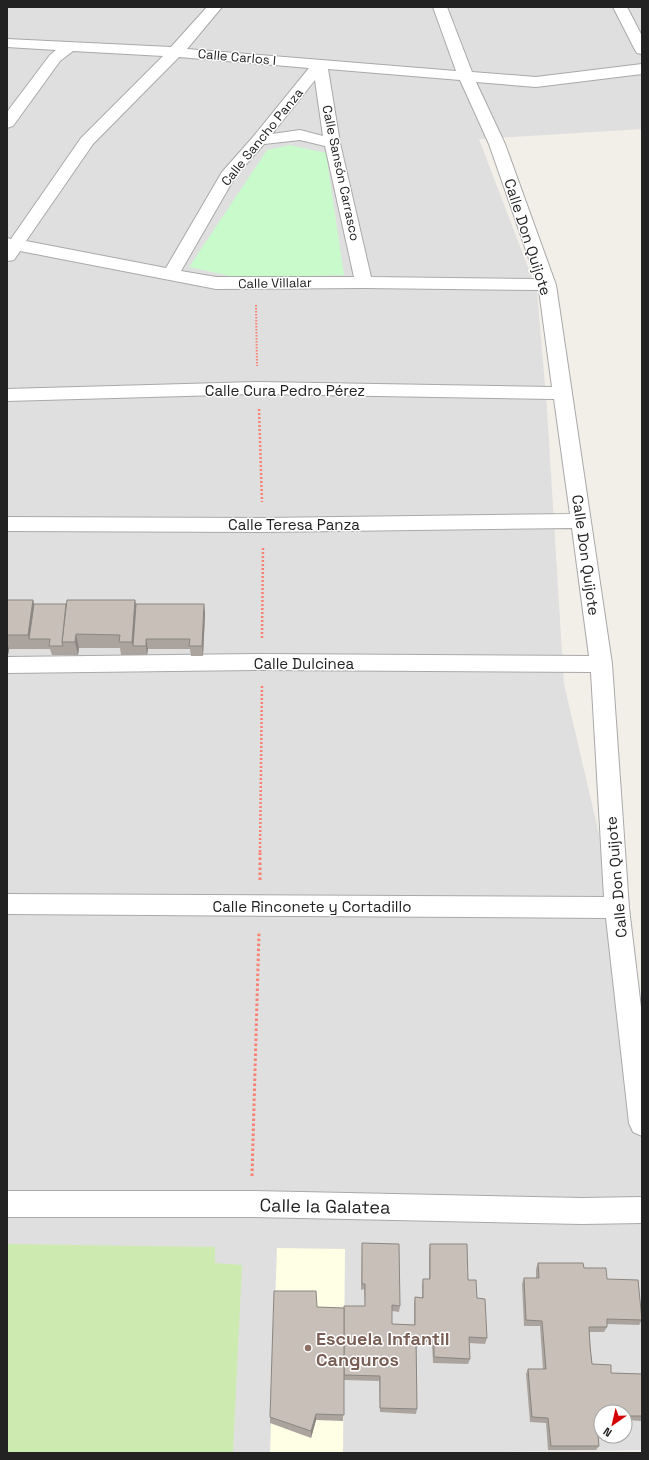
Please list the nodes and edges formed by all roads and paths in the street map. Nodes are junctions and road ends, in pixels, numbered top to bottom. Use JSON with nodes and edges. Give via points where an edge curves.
{"nodes":[{"id":1,"x":215,"y":7,"type":"edge"},
{"id":2,"x":440,"y":7,"type":"edge"},
{"id":3,"x":620,"y":7,"type":"edge"},
{"id":4,"x":7,"y":43,"type":"edge"},
{"id":5,"x":68,"y":48,"type":"junction"},
{"id":6,"x":642,"y":50,"type":"edge"},
{"id":7,"x":175,"y":52,"type":"junction"},
{"id":8,"x":320,"y":64,"type":"junction"},
{"id":9,"x":642,"y":69,"type":"edge"},
{"id":10,"x":466,"y":77,"type":"junction"},
{"id":11,"x":7,"y":123,"type":"edge"},
{"id":12,"x":259,"y":140,"type":"junction"},
{"id":13,"x":332,"y":143,"type":"junction"},
{"id":14,"x":10,"y":248,"type":"edge"},
{"id":15,"x":171,"y":274,"type":"junction"},
{"id":16,"x":364,"y":282,"type":"junction"},
{"id":17,"x":256,"y":284,"type":"junction"},
{"id":18,"x":547,"y":285,"type":"junction"},
{"id":19,"x":258,"y":388,"type":"junction"},
{"id":20,"x":562,"y":393,"type":"junction"},
{"id":21,"x":7,"y":395,"type":"edge"},
{"id":22,"x":581,"y":521,"type":"junction"},
{"id":23,"x":7,"y":524,"type":"edge"},
{"id":24,"x":263,"y":525,"type":"junction"},
{"id":25,"x":262,"y":662,"type":"junction"},
{"id":26,"x":601,"y":664,"type":"junction"},
{"id":27,"x":7,"y":665,"type":"edge"},
{"id":28,"x":7,"y":904,"type":"edge"},
{"id":29,"x":260,"y":906,"type":"junction"},
{"id":30,"x":617,"y":908,"type":"junction"},
{"id":31,"x":642,"y":1123,"type":"edge"},
{"id":32,"x":7,"y":1204,"type":"edge"},
{"id":33,"x":252,"y":1204,"type":"junction"},
{"id":34,"x":642,"y":1210,"type":"edge"}],
"edges":[{"from":1,"to":7,"type":"street"},
{"from":2,"to":10,"type":"street","name":"Calle Don Quijote"},
{"from":3,"to":6,"type":"street"},
{"from":4,"to":5,"type":"street","name":"Calle Carlos I"},
{"from":5,"to":7,"type":"street","name":"Calle Carlos I"},
{"from":5,"to":11,"type":"street","via":[[55,58]]},
{"from":7,"to":8,"type":"street","name":"Calle Carlos I"},
{"from":7,"to":14,"type":"street","via":[[87,141]]},
{"from":8,"to":10,"type":"street","name":"Calle Carlos I"},
{"from":8,"to":12,"type":"street","name":"Calle Sancho Panza"},
{"from":8,"to":13,"type":"street","name":"Calle Sansón Carrasco"},
{"from":9,"to":10,"type":"street","name":"Calle Carlos I","via":[[544,82]]},
{"from":10,"to":18,"type":"street","name":"Calle Don Quijote","via":[[497,144]]},
{"from":12,"to":13,"type":"street","via":[[300,134]]},
{"from":12,"to":15,"type":"street","name":"Calle Sancho Panza","via":[[228,175]]},
{"from":13,"to":16,"type":"street","name":"Calle Sansón Carrasco"},
{"from":14,"to":15,"type":"street","name":"Calle Villalar"},
{"from":15,"to":17,"type":"street","name":"Calle Villalar","via":[[216,283]]},
{"from":16,"to":17,"type":"street","name":"Calle Villalar"},
{"from":16,"to":18,"type":"street","name":"Calle Villalar"},
{"from":17,"to":19,"type":"path"},
{"from":18,"to":20,"type":"street","name":"Calle Don Quijote"},
{"from":19,"to":20,"type":"street","name":"Calle Cura Pedro Pérez"},
{"from":19,"to":21,"type":"street","name":"Calle Cura Pedro Pérez"},
{"from":19,"to":24,"type":"path"},
{"from":20,"to":22,"type":"street","name":"Calle Don Quijote"},
{"from":22,"to":24,"type":"street","name":"Calle Teresa Panza"},
{"from":22,"to":26,"type":"street","name":"Calle Don Quijote"},
{"from":23,"to":24,"type":"street","name":"Calle Teresa Panza"},
{"from":24,"to":25,"type":"path"},
{"from":25,"to":26,"type":"street","name":"Calle Dulcinea"},
{"from":25,"to":27,"type":"street","name":"Calle Dulcinea"},
{"from":25,"to":29,"type":"path"},
{"from":26,"to":30,"type":"street","name":"Calle Don Quijote"},
{"from":28,"to":29,"type":"street","name":"Calle Rinconete y Cortadillo"},
{"from":29,"to":30,"type":"street","name":"Calle Rinconete y Cortadillo"},
{"from":29,"to":33,"type":"path"},
{"from":30,"to":31,"type":"street","name":"Calle Don Quijote"},
{"from":32,"to":33,"type":"street","name":"Calle la Galatea"},
{"from":33,"to":34,"type":"street","name":"Calle la Galatea"}]}
